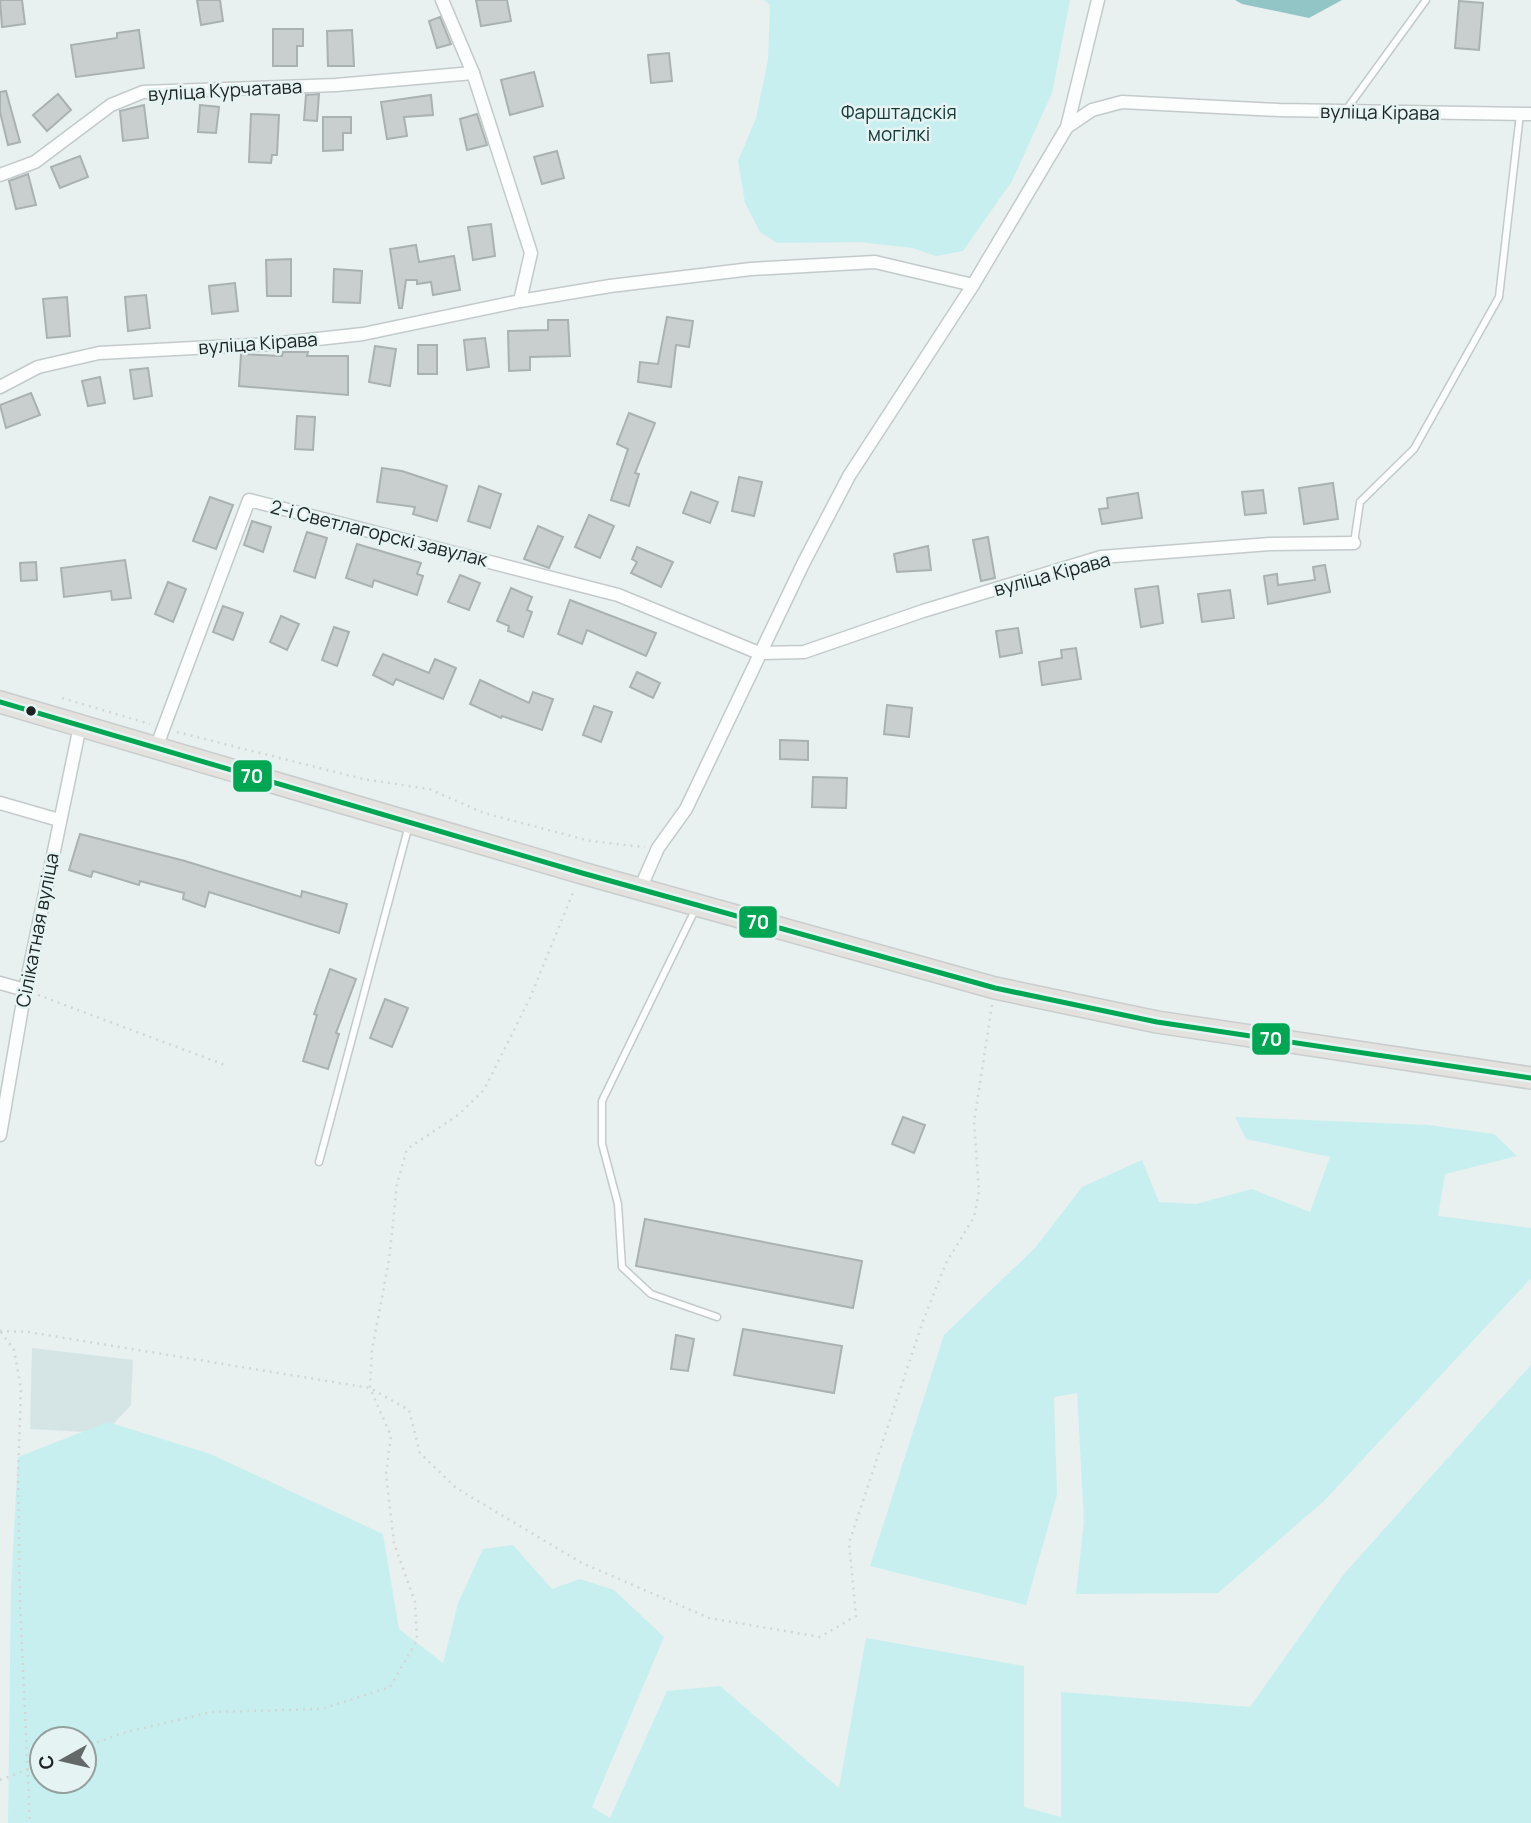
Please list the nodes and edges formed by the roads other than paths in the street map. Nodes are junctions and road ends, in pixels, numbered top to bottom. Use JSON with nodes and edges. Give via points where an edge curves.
{"nodes":[{"id":1,"x":442,"y":0,"type":"edge"},
{"id":2,"x":1098,"y":0,"type":"edge"},
{"id":3,"x":1426,"y":0,"type":"edge"},
{"id":4,"x":473,"y":73,"type":"junction"},
{"id":5,"x":1345,"y":111,"type":"junction"},
{"id":6,"x":1525,"y":114,"type":"edge"},
{"id":7,"x":1067,"y":127,"type":"junction"},
{"id":8,"x":0,"y":175,"type":"edge"},
{"id":9,"x":973,"y":285,"type":"junction"},
{"id":10,"x":520,"y":301,"type":"junction"},
{"id":11,"x":0,"y":387,"type":"edge"},
{"id":12,"x":1354,"y":543,"type":"joint"},
{"id":13,"x":759,"y":653,"type":"junction"},
{"id":14,"x":0,"y":702,"type":"edge"},
{"id":15,"x":80,"y":726,"type":"junction"},
{"id":16,"x":159,"y":738,"type":"junction"},
{"id":17,"x":0,"y":803,"type":"edge"},
{"id":18,"x":59,"y":820,"type":"junction"},
{"id":19,"x":409,"y":823,"type":"junction"},
{"id":20,"x":640,"y":888,"type":"junction"},
{"id":21,"x":697,"y":905,"type":"junction"},
{"id":22,"x":0,"y":983,"type":"edge"},
{"id":23,"x":25,"y":990,"type":"junction"},
{"id":24,"x":1531,"y":1078,"type":"edge"},
{"id":25,"x":0,"y":1135,"type":"edge"},
{"id":26,"x":319,"y":1162,"type":"dead end"},
{"id":27,"x":716,"y":1317,"type":"dead end"}],
"edges":[{"from":1,"to":4,"type":"street"},
{"from":2,"to":7,"type":"street"},
{"from":3,"to":5,"type":"lane"},
{"from":4,"to":8,"type":"street","name":"вуліца Курчатава","via":[[336,85],[143,92],[111,105],[35,162]]},
{"from":4,"to":10,"type":"street","via":[[531,253]]},
{"from":5,"to":6,"type":"street","name":"вуліца Кірава"},
{"from":5,"to":7,"type":"street","name":"вуліца Кірава","via":[[1122,102],[1092,110]]},
{"from":6,"to":12,"type":"lane","via":[[1499,297],[1414,449],[1360,502]]},
{"from":7,"to":9,"type":"street"},
{"from":9,"to":10,"type":"street","name":"вуліца Кірава","via":[[875,262],[738,271]]},
{"from":9,"to":13,"type":"street","via":[[849,476]]},
{"from":10,"to":11,"type":"street","name":"вуліца Кірава","via":[[363,334],[99,353],[38,367]]},
{"from":12,"to":13,"type":"street","name":"вуліца Кірава","via":[[1270,544],[1101,557],[804,652]]},
{"from":13,"to":16,"type":"street","name":"2-і Светлагорскі завулак","via":[[618,595],[249,500]]},
{"from":13,"to":20,"type":"street","via":[[686,809],[658,848]]},
{"from":14,"to":15,"type":"main road"},
{"from":15,"to":16,"type":"main road"},
{"from":15,"to":18,"type":"street","name":"Сілікатная вуліца"},
{"from":16,"to":19,"type":"main road"},
{"from":17,"to":18,"type":"street"},
{"from":18,"to":23,"type":"street","name":"Сілікатная вуліца"},
{"from":19,"to":20,"type":"main road"},
{"from":19,"to":26,"type":"lane"},
{"from":20,"to":21,"type":"main road"},
{"from":21,"to":24,"type":"main road","via":[[995,988],[1157,1022]]},
{"from":21,"to":27,"type":"lane","via":[[602,1101],[602,1144],[618,1204],[622,1268],[651,1294]]},
{"from":22,"to":23,"type":"street"},
{"from":23,"to":25,"type":"street","name":"Сілікатная вуліца"}]}
